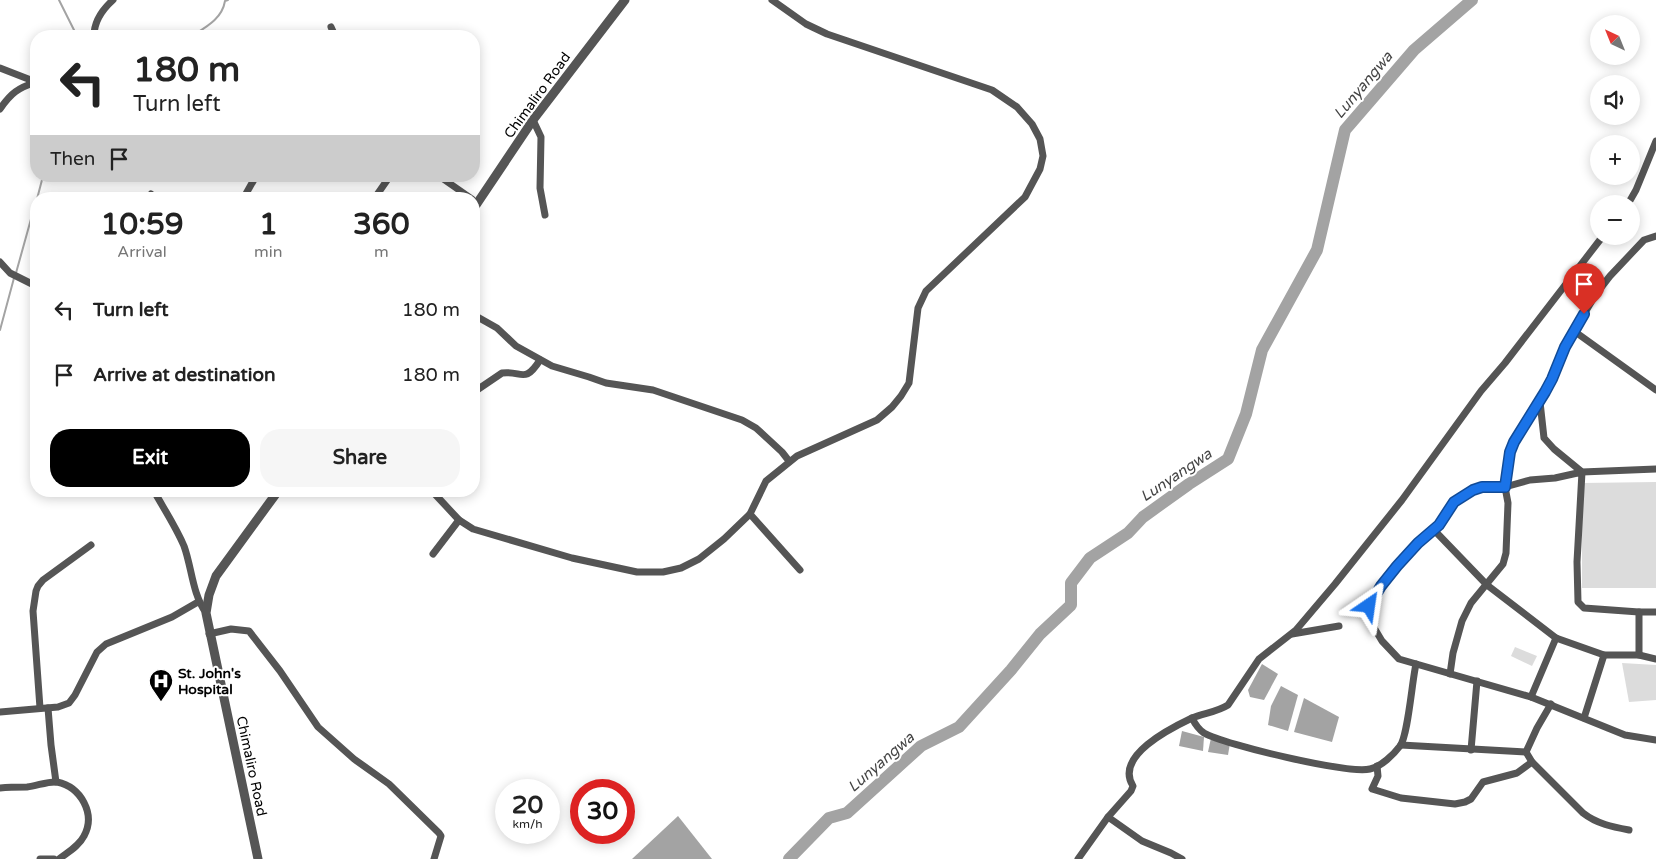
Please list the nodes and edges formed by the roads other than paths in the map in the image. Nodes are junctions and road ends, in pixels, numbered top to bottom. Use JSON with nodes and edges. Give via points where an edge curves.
{"nodes":[{"id":1,"x":113,"y":0,"type":"edge"},
{"id":2,"x":625,"y":0,"type":"edge"},
{"id":3,"x":772,"y":0,"type":"edge"},
{"id":4,"x":330,"y":27,"type":"dead end"},
{"id":5,"x":95,"y":30,"type":"edge"},
{"id":6,"x":332,"y":30,"type":"edge"},
{"id":7,"x":0,"y":68,"type":"edge"},
{"id":8,"x":30,"y":80,"type":"edge"},
{"id":9,"x":30,"y":84,"type":"edge"},
{"id":10,"x":0,"y":109,"type":"edge"},
{"id":11,"x":534,"y":120,"type":"junction"},
{"id":12,"x":1656,"y":141,"type":"edge"},
{"id":13,"x":448,"y":182,"type":"edge"},
{"id":14,"x":461,"y":192,"type":"edge"},
{"id":15,"x":480,"y":194,"type":"edge"},
{"id":16,"x":1633,"y":195,"type":"edge"},
{"id":17,"x":545,"y":215,"type":"dead end"},
{"id":18,"x":1656,"y":236,"type":"edge"},
{"id":19,"x":1596,"y":245,"type":"edge"},
{"id":20,"x":0,"y":262,"type":"edge"},
{"id":21,"x":30,"y":283,"type":"edge"},
{"id":22,"x":480,"y":318,"type":"edge"},
{"id":23,"x":1574,"y":331,"type":"junction"},
{"id":24,"x":540,"y":360,"type":"junction"},
{"id":25,"x":480,"y":388,"type":"edge"},
{"id":26,"x":1656,"y":390,"type":"edge"},
{"id":27,"x":1540,"y":402,"type":"junction"},
{"id":28,"x":789,"y":461,"type":"junction"},
{"id":29,"x":1656,"y":469,"type":"edge"},
{"id":30,"x":1582,"y":472,"type":"junction"},
{"id":31,"x":1505,"y":487,"type":"junction"},
{"id":32,"x":157,"y":497,"type":"edge"},
{"id":33,"x":274,"y":497,"type":"edge"},
{"id":34,"x":438,"y":497,"type":"edge"},
{"id":35,"x":750,"y":514,"type":"junction"},
{"id":36,"x":459,"y":520,"type":"junction"},
{"id":37,"x":1434,"y":530,"type":"junction"},
{"id":38,"x":91,"y":545,"type":"dead end"},
{"id":39,"x":433,"y":554,"type":"dead end"},
{"id":40,"x":800,"y":570,"type":"dead end"},
{"id":41,"x":1487,"y":585,"type":"junction"},
{"id":42,"x":198,"y":602,"type":"junction"},
{"id":43,"x":1639,"y":612,"type":"junction"},
{"id":44,"x":1656,"y":612,"type":"edge"},
{"id":45,"x":206,"y":613,"type":"junction"},
{"id":46,"x":1339,"y":626,"type":"dead end"},
{"id":47,"x":209,"y":634,"type":"junction"},
{"id":48,"x":1292,"y":634,"type":"junction"},
{"id":49,"x":1556,"y":638,"type":"junction"},
{"id":50,"x":1604,"y":655,"type":"junction"},
{"id":51,"x":1639,"y":655,"type":"junction"},
{"id":52,"x":1656,"y":659,"type":"edge"},
{"id":53,"x":1416,"y":664,"type":"junction"},
{"id":54,"x":1450,"y":674,"type":"junction"},
{"id":55,"x":1477,"y":681,"type":"junction"},
{"id":56,"x":1531,"y":697,"type":"junction"},
{"id":57,"x":1551,"y":704,"type":"junction"},
{"id":58,"x":44,"y":708,"type":"junction"},
{"id":59,"x":0,"y":712,"type":"edge"},
{"id":60,"x":1192,"y":718,"type":"junction"},
{"id":61,"x":1584,"y":718,"type":"junction"},
{"id":62,"x":1656,"y":740,"type":"edge"},
{"id":63,"x":1402,"y":745,"type":"junction"},
{"id":64,"x":1471,"y":750,"type":"junction"},
{"id":65,"x":1526,"y":752,"type":"junction"},
{"id":66,"x":1532,"y":762,"type":"junction"},
{"id":67,"x":1377,"y":766,"type":"junction"},
{"id":68,"x":56,"y":782,"type":"junction"},
{"id":69,"x":0,"y":788,"type":"edge"},
{"id":70,"x":1108,"y":817,"type":"junction"},
{"id":71,"x":1629,"y":830,"type":"dead end"},
{"id":72,"x":40,"y":859,"type":"edge"},
{"id":73,"x":54,"y":859,"type":"edge"},
{"id":74,"x":59,"y":859,"type":"edge"},
{"id":75,"x":258,"y":859,"type":"edge"},
{"id":76,"x":434,"y":859,"type":"edge"},
{"id":77,"x":1078,"y":859,"type":"edge"},
{"id":78,"x":1182,"y":859,"type":"edge"}],
"edges":[{"from":1,"to":5,"type":"street","via":[[97,20]]},
{"from":2,"to":11,"type":"street","name":"Chimaliro Road"},
{"from":3,"to":28,"type":"street","via":[[806,24],[827,34],[992,90],[1017,107],[1032,124],[1043,156],[1040,170],[1025,197],[926,291],[918,308],[909,383],[897,402],[877,420]]},
{"from":4,"to":6,"type":"street"},
{"from":7,"to":8,"type":"street"},
{"from":9,"to":10,"type":"street","via":[[8,97]]},
{"from":11,"to":15,"type":"street","name":"Chimaliro Road"},
{"from":11,"to":17,"type":"street","via":[[541,137],[540,188]]},
{"from":12,"to":16,"type":"street"},
{"from":13,"to":14,"type":"street"},
{"from":18,"to":23,"type":"street","via":[[1644,240],[1610,276]]},
{"from":19,"to":48,"type":"street","via":[[1481,391],[1402,500]]},
{"from":20,"to":21,"type":"street","via":[[10,272]]},
{"from":22,"to":24,"type":"street"},
{"from":23,"to":26,"type":"street"},
{"from":23,"to":27,"type":"street"},
{"from":24,"to":25,"type":"street","via":[[526,374],[502,373]]},
{"from":24,"to":28,"type":"street","via":[[606,384],[653,390],[742,420],[756,428]]},
{"from":27,"to":30,"type":"street","via":[[1544,438]]},
{"from":27,"to":31,"type":"street","via":[[1514,442]]},
{"from":28,"to":35,"type":"street","via":[[766,481]]},
{"from":29,"to":30,"type":"street"},
{"from":30,"to":31,"type":"street"},
{"from":30,"to":43,"type":"street","via":[[1578,602],[1584,608]]},
{"from":31,"to":37,"type":"street","via":[[1482,487],[1464,494],[1449,508]]},
{"from":31,"to":41,"type":"street","via":[[1508,503],[1506,553],[1503,564]]},
{"from":32,"to":42,"type":"street","via":[[182,541]]},
{"from":33,"to":45,"type":"street","name":"Chimaliro Road","via":[[216,576]]},
{"from":34,"to":36,"type":"street"},
{"from":35,"to":36,"type":"street","via":[[699,559],[663,572],[637,572],[572,558],[473,529]]},
{"from":35,"to":40,"type":"street"},
{"from":36,"to":39,"type":"street"},
{"from":37,"to":41,"type":"street"},
{"from":37,"to":53,"type":"street","via":[[1381,586],[1367,616],[1392,653],[1399,659]]},
{"from":38,"to":58,"type":"street","via":[[43,580],[36,591],[33,611]]},
{"from":41,"to":49,"type":"street"},
{"from":41,"to":54,"type":"street","via":[[1471,603],[1462,621]]},
{"from":42,"to":45,"type":"street"},
{"from":42,"to":58,"type":"street","via":[[172,617],[106,644],[97,652],[69,703]]},
{"from":43,"to":44,"type":"street"},
{"from":43,"to":51,"type":"street"},
{"from":45,"to":47,"type":"street","name":"Chimaliro Road"},
{"from":46,"to":48,"type":"street"},
{"from":47,"to":75,"type":"street","name":"Chimaliro Road"},
{"from":47,"to":76,"type":"street","via":[[231,629],[249,632],[318,727],[389,784],[439,833],[441,836]]},
{"from":48,"to":60,"type":"street","via":[[1259,659],[1228,705]]},
{"from":49,"to":50,"type":"street"},
{"from":49,"to":56,"type":"street"},
{"from":50,"to":51,"type":"street"},
{"from":50,"to":61,"type":"street"},
{"from":51,"to":52,"type":"street"},
{"from":53,"to":54,"type":"street"},
{"from":53,"to":63,"type":"street"},
{"from":54,"to":55,"type":"street"},
{"from":55,"to":56,"type":"street"},
{"from":55,"to":64,"type":"street"},
{"from":56,"to":57,"type":"street"},
{"from":57,"to":61,"type":"street"},
{"from":57,"to":65,"type":"street"},
{"from":58,"to":59,"type":"street"},
{"from":58,"to":68,"type":"street"},
{"from":60,"to":67,"type":"street","via":[[1202,731],[1241,746],[1344,768],[1363,770]]},
{"from":60,"to":70,"type":"street","via":[[1163,732],[1140,752],[1129,772],[1133,788]]},
{"from":61,"to":62,"type":"street","via":[[1625,735]]},
{"from":63,"to":64,"type":"street"},
{"from":63,"to":67,"type":"street"},
{"from":64,"to":65,"type":"street"},
{"from":65,"to":66,"type":"street"},
{"from":66,"to":67,"type":"street","via":[[1517,773],[1483,782],[1471,799],[1455,804],[1401,798],[1372,789],[1378,776]]},
{"from":66,"to":71,"type":"street","via":[[1591,819]]},
{"from":68,"to":69,"type":"street"},
{"from":68,"to":74,"type":"street","via":[[74,788],[82,797],[88,820],[85,834],[78,844]]},
{"from":70,"to":77,"type":"street"},
{"from":70,"to":78,"type":"street","via":[[1142,841]]},
{"from":72,"to":73,"type":"street"}]}
